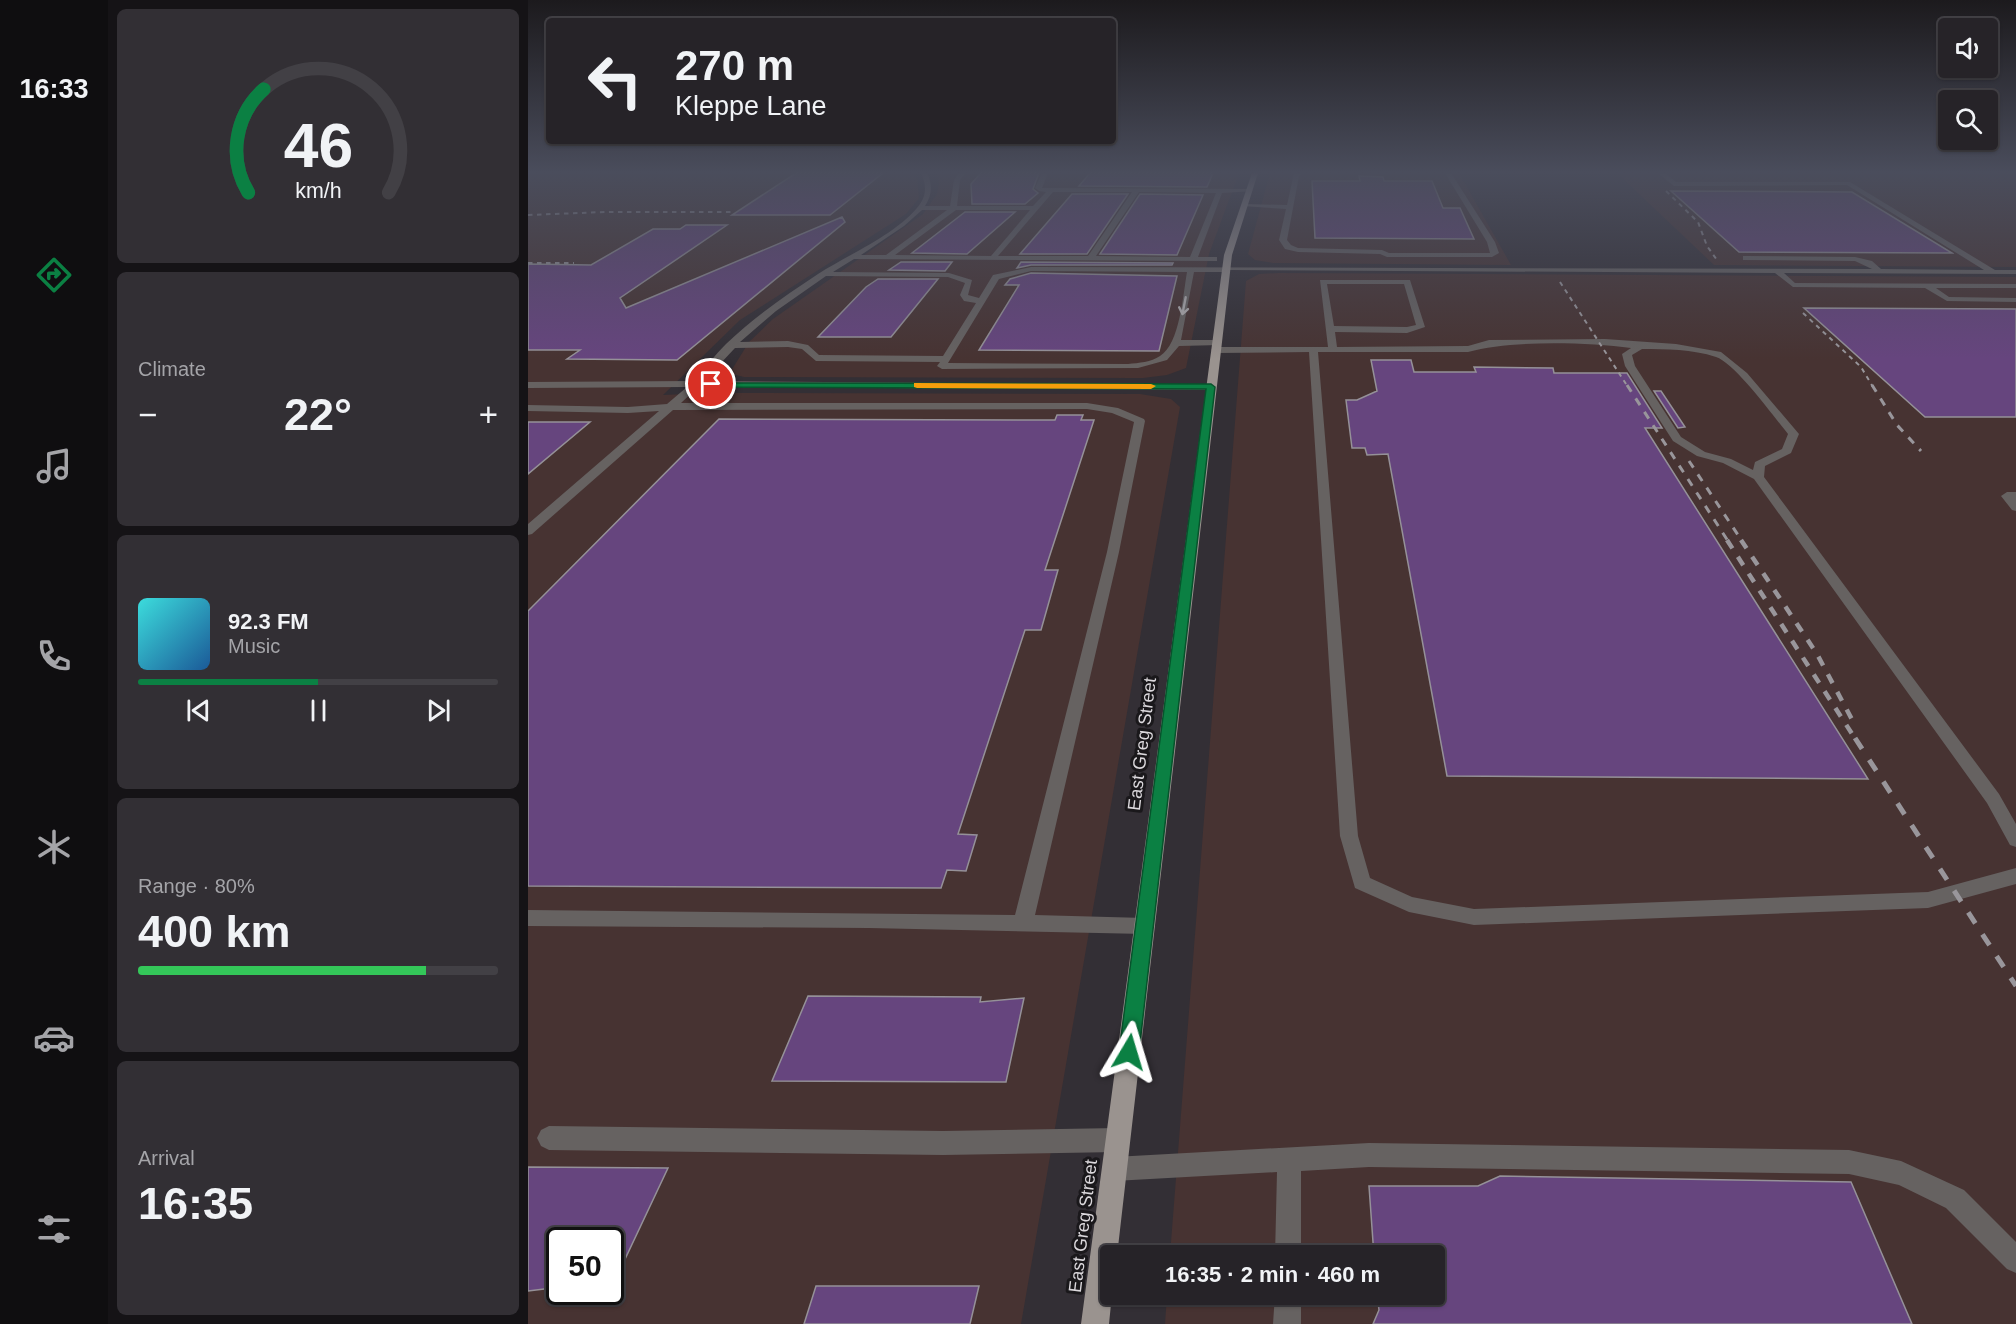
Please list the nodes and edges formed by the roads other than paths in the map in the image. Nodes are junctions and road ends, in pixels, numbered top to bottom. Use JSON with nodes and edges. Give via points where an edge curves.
{"nodes":[{"id":1,"x":886,"y":235,"type":"edge"},
{"id":2,"x":917,"y":235,"type":"edge"},
{"id":3,"x":1012,"y":235,"type":"edge"},
{"id":4,"x":1107,"y":235,"type":"edge"},
{"id":5,"x":1203,"y":235,"type":"edge"},
{"id":6,"x":1236,"y":235,"type":"edge"},
{"id":7,"x":1284,"y":235,"type":"edge"},
{"id":8,"x":1486,"y":235,"type":"edge"},
{"id":9,"x":1932,"y":235,"type":"edge"},
{"id":10,"x":1387,"y":255,"type":"junction"},
{"id":11,"x":852,"y":257,"type":"junction"},
{"id":12,"x":888,"y":257,"type":"junction"},
{"id":13,"x":994,"y":258,"type":"junction"},
{"id":14,"x":1091,"y":258,"type":"junction"},
{"id":15,"x":1746,"y":258,"type":"dead end"},
{"id":16,"x":1772,"y":258,"type":"junction"},
{"id":17,"x":1193,"y":259,"type":"junction"},
{"id":18,"x":1869,"y":263,"type":"junction"},
{"id":19,"x":1934,"y":263,"type":"junction"},
{"id":20,"x":1980,"y":264,"type":"junction"},
{"id":21,"x":1227,"y":266,"type":"junction"},
{"id":22,"x":1390,"y":268,"type":"junction"},
{"id":23,"x":1191,"y":270,"type":"junction"},
{"id":24,"x":1777,"y":271,"type":"junction"},
{"id":25,"x":1788,"y":271,"type":"junction"},
{"id":26,"x":1879,"y":271,"type":"junction"},
{"id":27,"x":1906,"y":271,"type":"junction"},
{"id":28,"x":1947,"y":272,"type":"junction"},
{"id":29,"x":1994,"y":272,"type":"junction"},
{"id":30,"x":2016,"y":272,"type":"edge"},
{"id":31,"x":824,"y":274,"type":"junction"},
{"id":32,"x":1928,"y":286,"type":"junction"},
{"id":33,"x":2016,"y":286,"type":"edge"},
{"id":34,"x":2016,"y":300,"type":"edge"},
{"id":35,"x":981,"y":301,"type":"junction"},
{"id":36,"x":1329,"y":329,"type":"junction"},
{"id":37,"x":1177,"y":343,"type":"junction"},
{"id":38,"x":730,"y":345,"type":"junction"},
{"id":39,"x":1216,"y":346,"type":"junction"},
{"id":40,"x":1640,"y":346,"type":"junction"},
{"id":41,"x":1313,"y":349,"type":"junction"},
{"id":42,"x":1333,"y":349,"type":"junction"},
{"id":43,"x":944,"y":362,"type":"junction"},
{"id":44,"x":994,"y":366,"type":"junction"},
{"id":45,"x":1091,"y":367,"type":"junction"},
{"id":46,"x":696,"y":384,"type":"junction"},
{"id":47,"x":528,"y":385,"type":"edge"},
{"id":48,"x":928,"y":385,"type":"junction"},
{"id":49,"x":597,"y":386,"type":"junction"},
{"id":50,"x":981,"y":386,"type":"junction"},
{"id":51,"x":1085,"y":386,"type":"junction"},
{"id":52,"x":1211,"y":387,"type":"junction"},
{"id":53,"x":672,"y":406,"type":"junction"},
{"id":54,"x":528,"y":408,"type":"edge"},
{"id":55,"x":565,"y":409,"type":"junction"},
{"id":56,"x":1758,"y":477,"type":"junction"},
{"id":57,"x":2016,"y":496,"type":"edge"},
{"id":58,"x":2016,"y":507,"type":"edge"},
{"id":59,"x":528,"y":531,"type":"edge"},
{"id":60,"x":2016,"y":840,"type":"edge"},
{"id":61,"x":2016,"y":876,"type":"edge"},
{"id":62,"x":528,"y":918,"type":"edge"},
{"id":63,"x":1023,"y":923,"type":"junction"},
{"id":64,"x":1145,"y":926,"type":"junction"},
{"id":65,"x":549,"y":1138,"type":"dead end"},
{"id":66,"x":1118,"y":1140,"type":"junction"},
{"id":67,"x":1289,"y":1160,"type":"junction"},
{"id":68,"x":1114,"y":1169,"type":"junction"},
{"id":69,"x":1288,"y":1245,"type":"edge"},
{"id":70,"x":2016,"y":1260,"type":"edge"},
{"id":71,"x":1288,"y":1305,"type":"edge"},
{"id":72,"x":1095,"y":1324,"type":"edge"},
{"id":73,"x":1287,"y":1324,"type":"edge"}],
"edges":[{"from":1,"to":11,"type":"street"},
{"from":2,"to":12,"type":"street"},
{"from":3,"to":13,"type":"street"},
{"from":4,"to":14,"type":"street"},
{"from":5,"to":17,"type":"street"},
{"from":6,"to":21,"type":"main road","name":"East Greg Street"},
{"from":7,"to":10,"type":"street","via":[[1286,246],[1298,250]]},
{"from":8,"to":10,"type":"street","via":[[1495,253],[1485,256]]},
{"from":9,"to":20,"type":"street"},
{"from":10,"to":22,"type":"street"},
{"from":11,"to":12,"type":"street"},
{"from":11,"to":31,"type":"street"},
{"from":12,"to":13,"type":"street"},
{"from":13,"to":14,"type":"street"},
{"from":14,"to":17,"type":"street"},
{"from":15,"to":16,"type":"street"},
{"from":16,"to":18,"type":"street","via":[[1855,259]]},
{"from":16,"to":25,"type":"street"},
{"from":17,"to":21,"type":"street"},
{"from":18,"to":19,"type":"street"},
{"from":18,"to":26,"type":"street"},
{"from":19,"to":20,"type":"street"},
{"from":19,"to":28,"type":"street"},
{"from":20,"to":29,"type":"street"},
{"from":21,"to":22,"type":"street"},
{"from":21,"to":23,"type":"street"},
{"from":21,"to":39,"type":"main road","name":"East Greg Street"},
{"from":22,"to":24,"type":"street"},
{"from":23,"to":35,"type":"street","via":[[1010,272],[996,277]]},
{"from":23,"to":37,"type":"street","one_way":true},
{"from":24,"to":25,"type":"street"},
{"from":24,"to":32,"type":"street","via":[[1793,285]]},
{"from":25,"to":26,"type":"street"},
{"from":26,"to":27,"type":"street"},
{"from":27,"to":28,"type":"street"},
{"from":27,"to":32,"type":"street"},
{"from":28,"to":29,"type":"street"},
{"from":29,"to":30,"type":"street"},
{"from":31,"to":35,"type":"street","via":[[950,275],[969,282],[964,295],[967,299]]},
{"from":31,"to":38,"type":"street","via":[[767,312]]},
{"from":32,"to":33,"type":"street"},
{"from":32,"to":34,"type":"street","via":[[1947,299]]},
{"from":35,"to":43,"type":"street"},
{"from":36,"to":36,"type":"street","via":[[1323,282],[1407,282],[1419,328]]},
{"from":36,"to":42,"type":"street"},
{"from":37,"to":39,"type":"street"},
{"from":37,"to":45,"type":"street","via":[[1168,355],[1149,363]]},
{"from":38,"to":43,"type":"street","via":[[788,344],[805,347],[816,358]]},
{"from":38,"to":46,"type":"street"},
{"from":39,"to":41,"type":"street"},
{"from":39,"to":52,"type":"main road","name":"East Greg Street"},
{"from":40,"to":42,"type":"street","via":[[1605,342],[1489,343],[1468,349]]},
{"from":40,"to":56,"type":"street","via":[[1627,354],[1630,366],[1677,439],[1701,454]]},
{"from":40,"to":56,"type":"street","via":[[1721,355],[1744,375],[1794,434],[1787,451],[1759,464]]},
{"from":41,"to":42,"type":"street"},
{"from":41,"to":61,"type":"street","via":[[1349,836],[1362,883],[1409,904],[1474,917],[1929,900]]},
{"from":43,"to":44,"type":"street"},
{"from":43,"to":48,"type":"street"},
{"from":44,"to":45,"type":"street"},
{"from":44,"to":50,"type":"street"},
{"from":45,"to":51,"type":"street"},
{"from":46,"to":48,"type":"street"},
{"from":46,"to":49,"type":"street"},
{"from":46,"to":53,"type":"street"},
{"from":47,"to":49,"type":"street"},
{"from":48,"to":50,"type":"street"},
{"from":49,"to":55,"type":"street"},
{"from":50,"to":51,"type":"street"},
{"from":51,"to":52,"type":"street"},
{"from":52,"to":64,"type":"main road","name":"East Greg Street"},
{"from":53,"to":55,"type":"street"},
{"from":53,"to":59,"type":"street"},
{"from":53,"to":63,"type":"street","via":[[1087,406],[1114,410],[1140,421],[1113,552]]},
{"from":54,"to":55,"type":"street"},
{"from":56,"to":60,"type":"street","via":[[1994,800]]},
{"from":57,"to":58,"type":"street","via":[[2007,496]]},
{"from":62,"to":63,"type":"street"},
{"from":63,"to":64,"type":"street"},
{"from":64,"to":66,"type":"main road","name":"East Greg Street"},
{"from":65,"to":66,"type":"street","via":[[943,1143]]},
{"from":66,"to":68,"type":"main road","name":"East Greg Street"},
{"from":67,"to":68,"type":"street"},
{"from":67,"to":69,"type":"street"},
{"from":67,"to":70,"type":"street","via":[[1369,1155],[1850,1162],[1901,1173],[1955,1199]]},
{"from":68,"to":72,"type":"main road","name":"East Greg Street"},
{"from":71,"to":73,"type":"street"}]}
